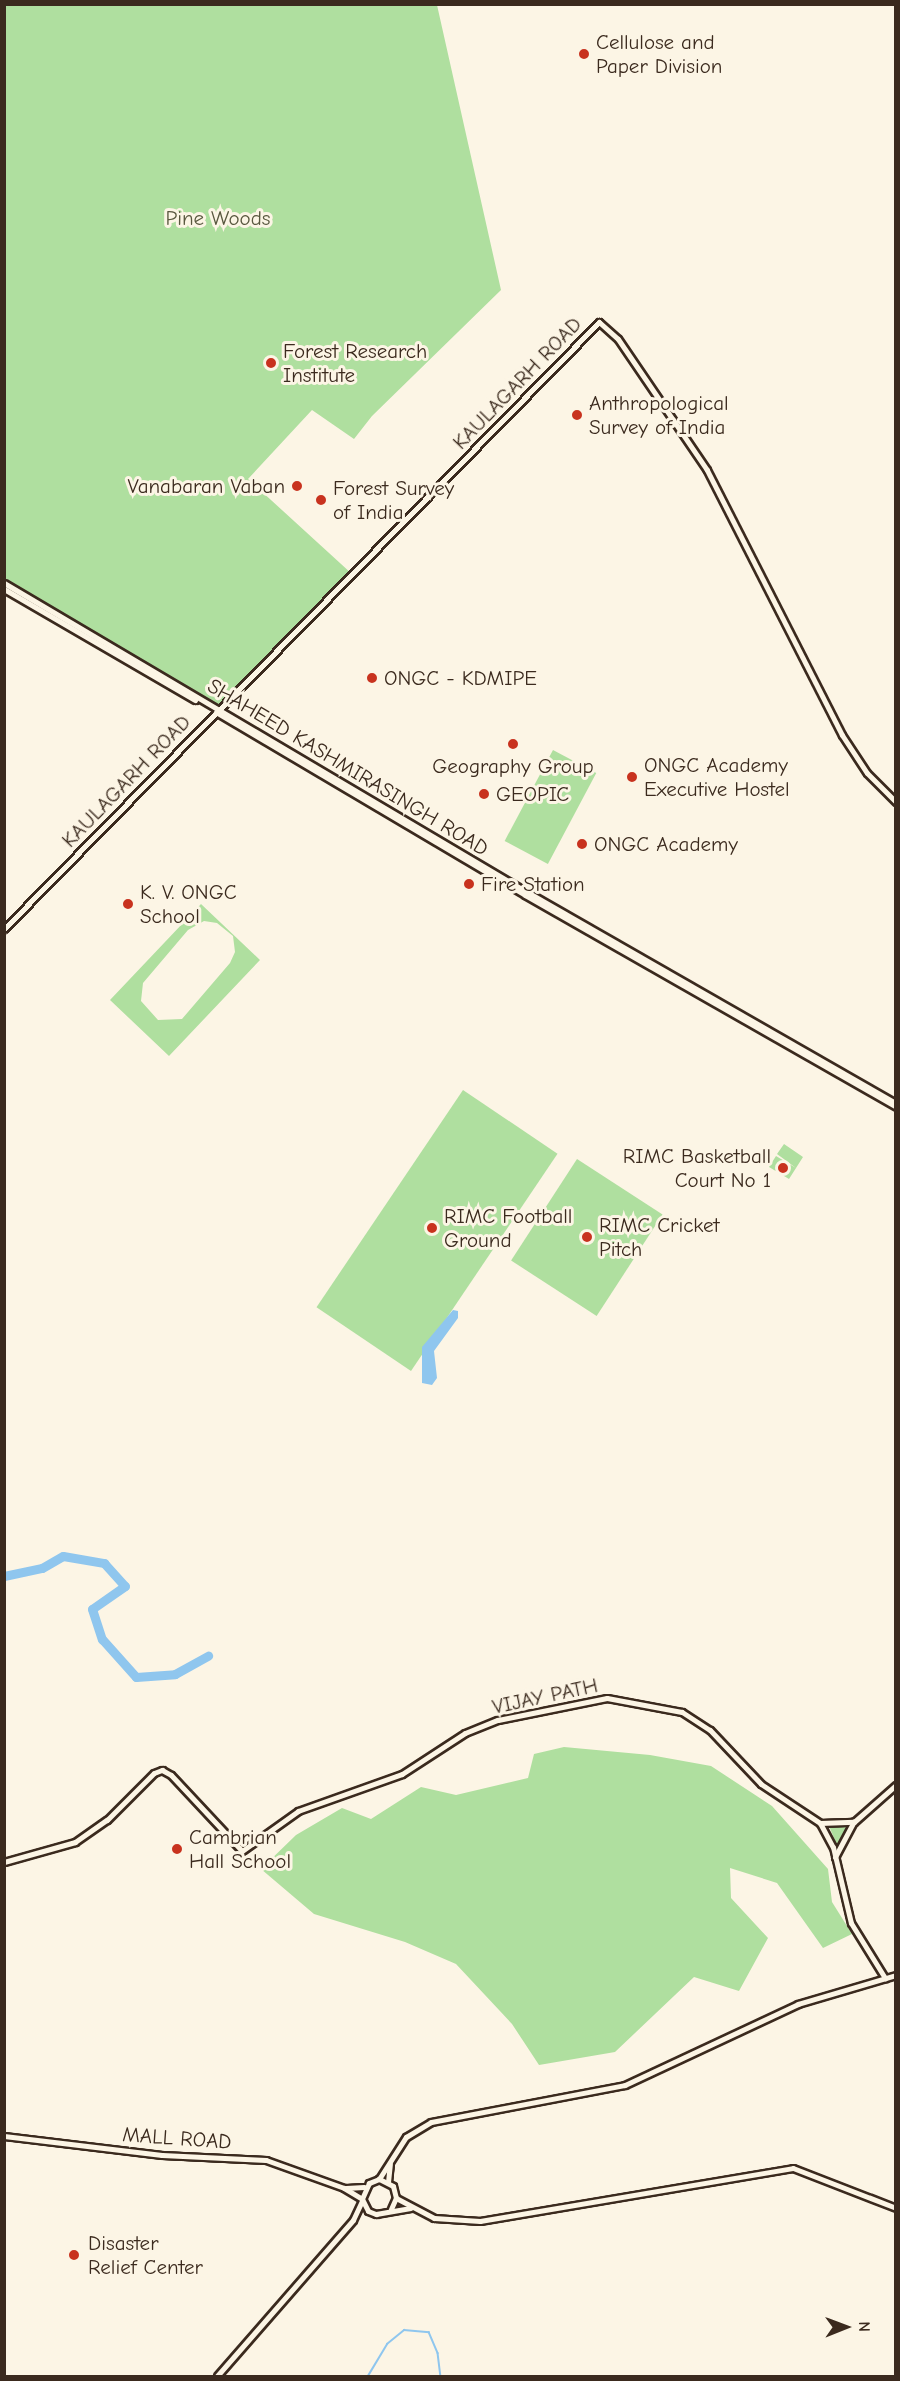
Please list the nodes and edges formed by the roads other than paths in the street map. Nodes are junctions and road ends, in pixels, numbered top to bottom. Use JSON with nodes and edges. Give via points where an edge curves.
{"nodes":[{"id":1,"x":4,"y":583,"type":"edge"},
{"id":2,"x":4,"y":589,"type":"edge"},
{"id":3,"x":218,"y":711,"type":"junction"},
{"id":4,"x":896,"y":802,"type":"edge"},
{"id":5,"x":4,"y":929,"type":"edge"},
{"id":6,"x":896,"y":1103,"type":"edge"},
{"id":7,"x":896,"y":1107,"type":"edge"},
{"id":8,"x":896,"y":1785,"type":"edge"},
{"id":9,"x":854,"y":1822,"type":"junction"},
{"id":10,"x":820,"y":1823,"type":"junction"},
{"id":11,"x":835,"y":1857,"type":"junction"},
{"id":12,"x":4,"y":1862,"type":"edge"},
{"id":13,"x":896,"y":1977,"type":"edge"},
{"id":14,"x":885,"y":1978,"type":"junction"},
{"id":15,"x":4,"y":2136,"type":"edge"},
{"id":16,"x":390,"y":2162,"type":"junction"},
{"id":17,"x":379,"y":2180,"type":"junction"},
{"id":18,"x":388,"y":2182,"type":"junction"},
{"id":19,"x":364,"y":2187,"type":"junction"},
{"id":20,"x":344,"y":2188,"type":"junction"},
{"id":21,"x":396,"y":2198,"type":"junction"},
{"id":22,"x":362,"y":2200,"type":"junction"},
{"id":23,"x":411,"y":2208,"type":"junction"},
{"id":24,"x":896,"y":2208,"type":"edge"},
{"id":25,"x":391,"y":2209,"type":"junction"},
{"id":26,"x":368,"y":2211,"type":"junction"},
{"id":27,"x":353,"y":2220,"type":"junction"},
{"id":28,"x":217,"y":2376,"type":"edge"}],
"edges":[{"from":1,"to":3,"type":"street","name":"SHAHEED KASHMIRASINGH ROAD"},
{"from":2,"to":3,"type":"street","name":"SHAHEED KASHMIRASINGH ROAD"},
{"from":3,"to":4,"type":"street","name":"KAULAGARH ROAD","via":[[599,322],[618,339],[707,470],[842,735],[867,773]]},
{"from":3,"to":5,"type":"street","name":"KAULAGARH ROAD"},
{"from":3,"to":6,"type":"street","name":"SHAHEED KASHMIRASINGH ROAD"},
{"from":3,"to":7,"type":"street","name":"SHAHEED KASHMIRASINGH ROAD"},
{"from":8,"to":9,"type":"street"},
{"from":9,"to":10,"type":"street"},
{"from":9,"to":11,"type":"street"},
{"from":10,"to":11,"type":"street"},
{"from":10,"to":12,"type":"street","name":"VIJAY PATH","via":[[770,1791],[710,1730],[682,1712],[607,1698],[498,1720],[465,1734],[402,1774],[298,1811],[242,1851],[162,1770],[154,1773],[107,1820],[75,1842]]},
{"from":11,"to":14,"type":"street","via":[[851,1923]]},
{"from":13,"to":14,"type":"street"},
{"from":14,"to":16,"type":"street","via":[[798,2004],[625,2085],[431,2122],[406,2137]]},
{"from":15,"to":20,"type":"street","name":"MALL ROAD","via":[[162,2155],[266,2160]]},
{"from":16,"to":17,"type":"street"},
{"from":16,"to":18,"type":"street"},
{"from":17,"to":18,"type":"street"},
{"from":17,"to":19,"type":"street"},
{"from":18,"to":21,"type":"street"},
{"from":19,"to":20,"type":"street"},
{"from":19,"to":22,"type":"street"},
{"from":20,"to":22,"type":"street"},
{"from":21,"to":23,"type":"street"},
{"from":21,"to":25,"type":"street"},
{"from":22,"to":26,"type":"street"},
{"from":22,"to":27,"type":"street"},
{"from":23,"to":24,"type":"street","via":[[434,2217],[480,2221],[793,2168]]},
{"from":23,"to":25,"type":"street"},
{"from":25,"to":26,"type":"street","via":[[384,2213]]},
{"from":26,"to":27,"type":"street"},
{"from":27,"to":28,"type":"street"}]}
